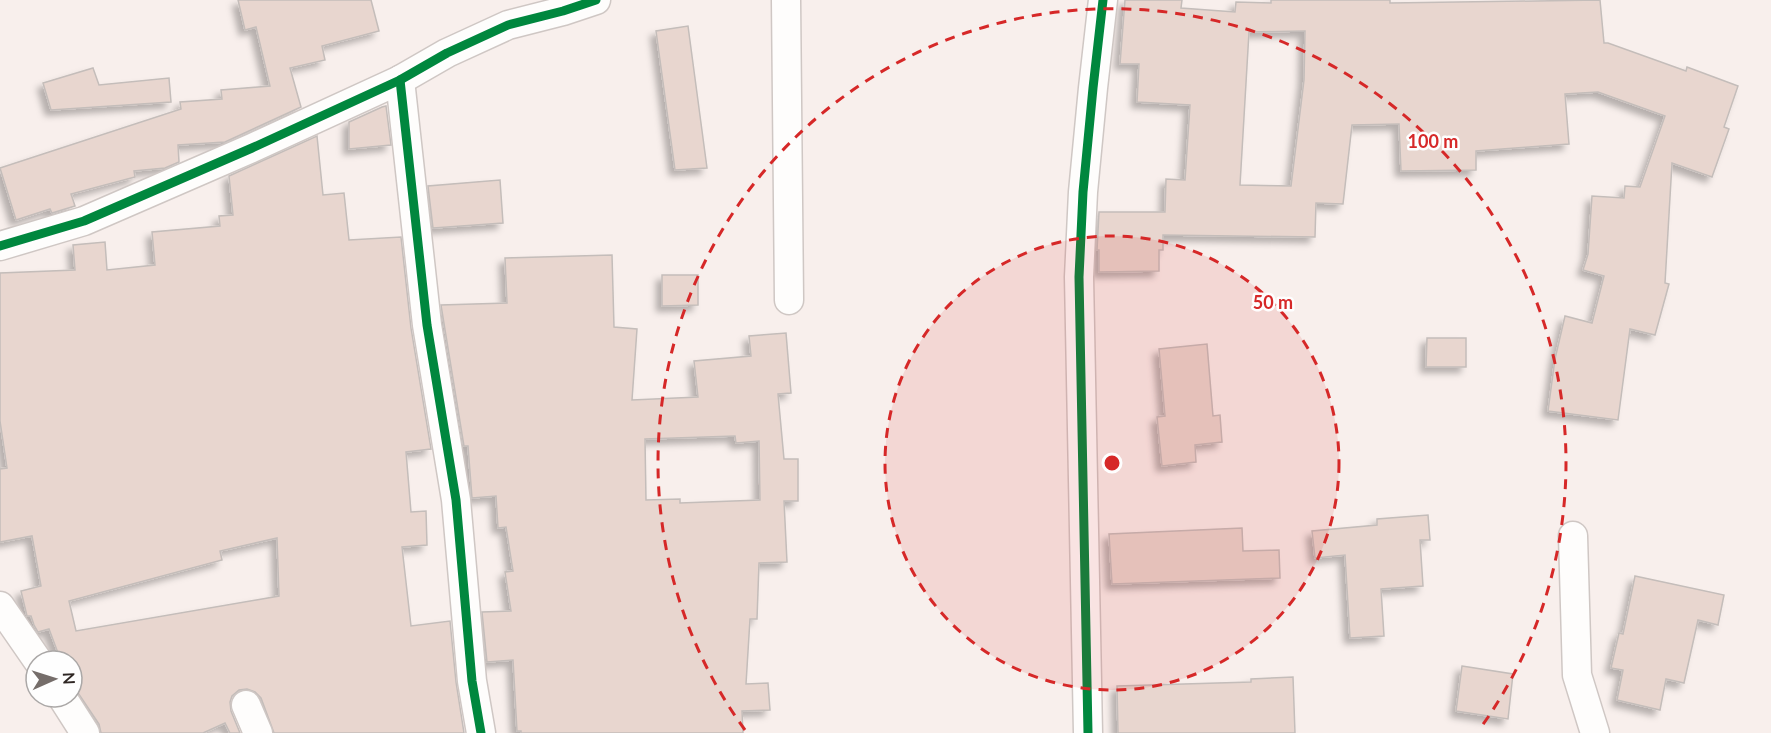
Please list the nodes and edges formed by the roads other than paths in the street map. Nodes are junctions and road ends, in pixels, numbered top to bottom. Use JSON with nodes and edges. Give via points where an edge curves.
{"nodes":[{"id":1,"x":596,"y":0,"type":"edge"},
{"id":2,"x":786,"y":0,"type":"edge"},
{"id":3,"x":1103,"y":0,"type":"edge"},
{"id":4,"x":400,"y":80,"type":"junction"},
{"id":5,"x":0,"y":246,"type":"edge"},
{"id":6,"x":789,"y":300,"type":"dead end"},
{"id":7,"x":1573,"y":536,"type":"dead end"},
{"id":8,"x":0,"y":606,"type":"edge"},
{"id":9,"x":30,"y":649,"type":"edge"},
{"id":10,"x":246,"y":705,"type":"dead end"},
{"id":11,"x":70,"y":709,"type":"edge"},
{"id":12,"x":85,"y":733,"type":"edge"},
{"id":13,"x":258,"y":733,"type":"edge"},
{"id":14,"x":481,"y":733,"type":"edge"},
{"id":15,"x":1088,"y":733,"type":"edge"},
{"id":16,"x":1595,"y":733,"type":"edge"}],
"edges":[{"from":1,"to":4,"type":"street","via":[[508,25]]},
{"from":2,"to":6,"type":"street"},
{"from":3,"to":15,"type":"street","via":[[1085,169],[1079,277]]},
{"from":4,"to":5,"type":"street","via":[[84,221]]},
{"from":4,"to":14,"type":"street","via":[[427,325],[456,500],[472,681]]},
{"from":7,"to":16,"type":"street","via":[[1577,675]]},
{"from":8,"to":9,"type":"street"},
{"from":10,"to":13,"type":"street"},
{"from":11,"to":12,"type":"street"}]}
